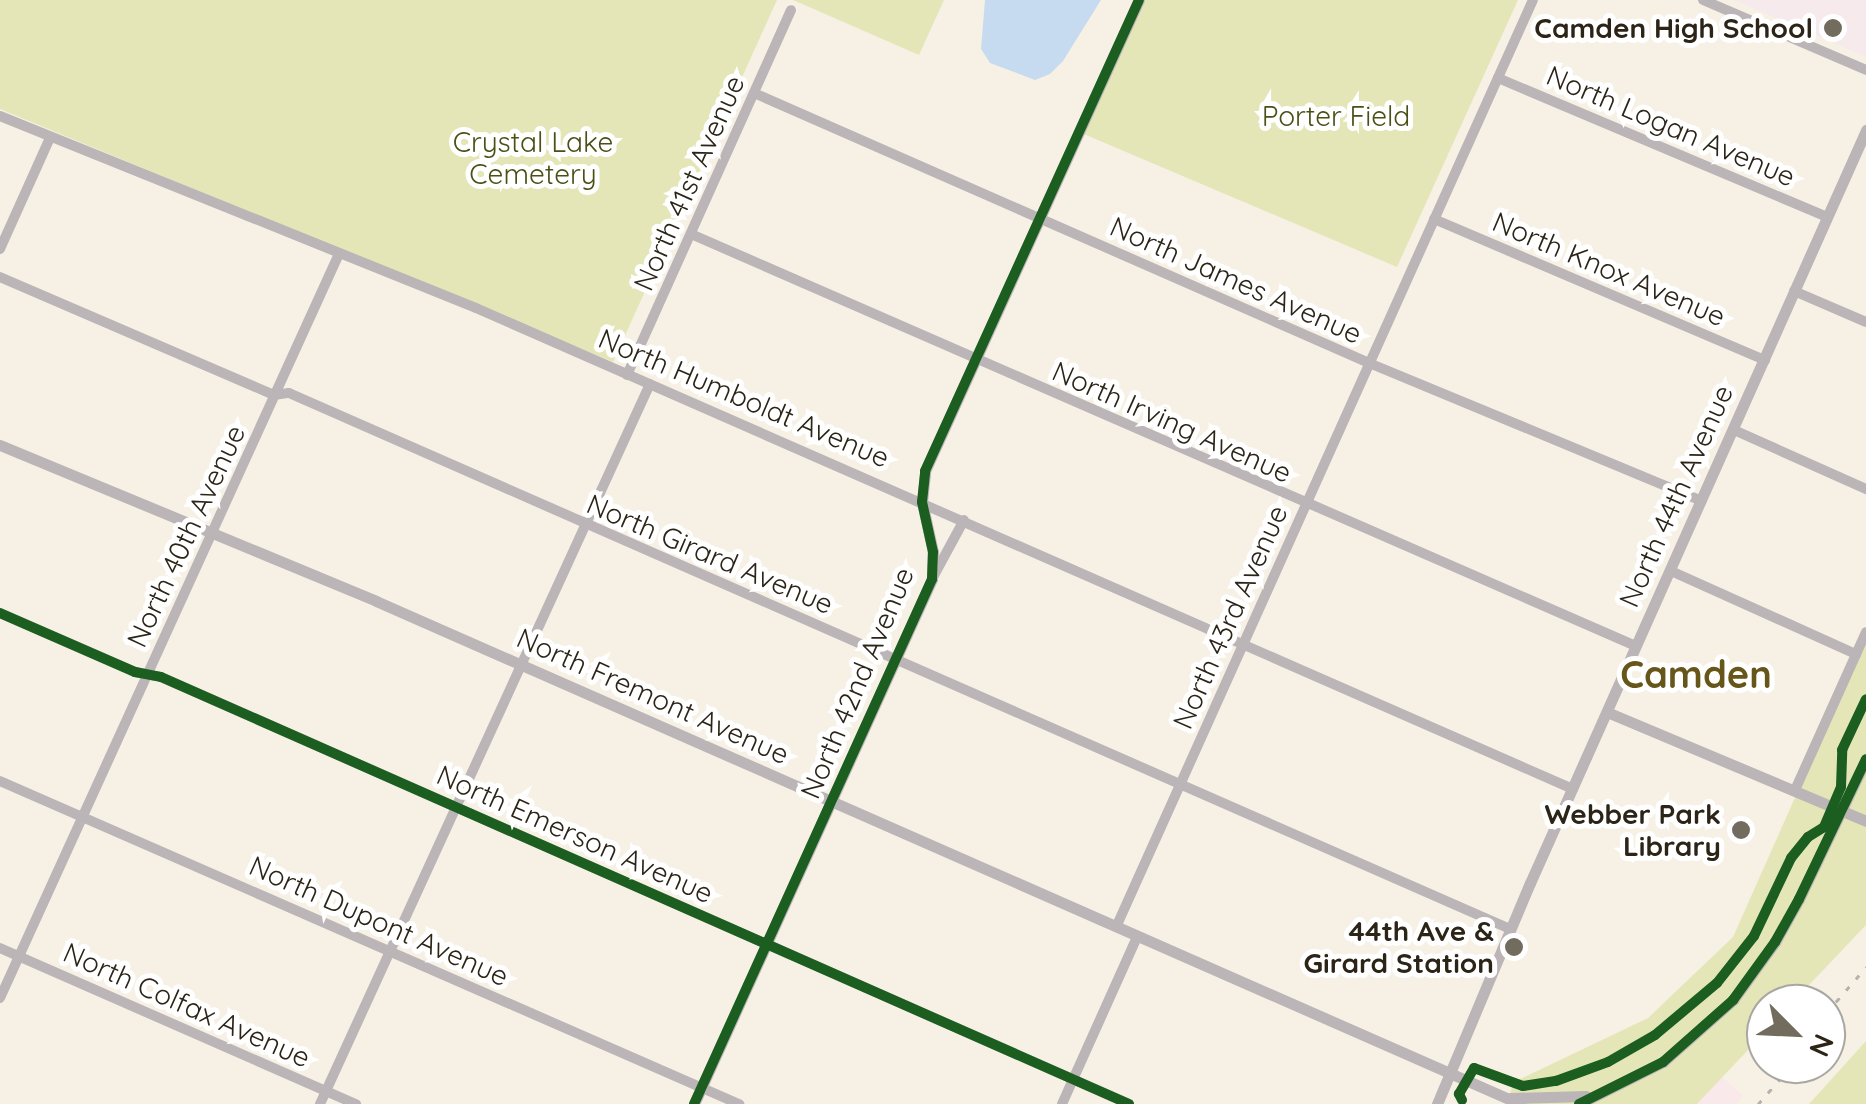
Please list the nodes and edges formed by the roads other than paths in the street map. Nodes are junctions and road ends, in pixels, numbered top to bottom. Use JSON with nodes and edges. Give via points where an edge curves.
{"nodes":[{"id":1,"x":1139,"y":0,"type":"edge"},
{"id":2,"x":1533,"y":0,"type":"edge"},
{"id":3,"x":1703,"y":0,"type":"edge"},
{"id":4,"x":791,"y":10,"type":"dead end"},
{"id":5,"x":1866,"y":70,"type":"edge"},
{"id":6,"x":1498,"y":78,"type":"junction"},
{"id":7,"x":754,"y":93,"type":"junction"},
{"id":8,"x":0,"y":116,"type":"edge"},
{"id":9,"x":1866,"y":130,"type":"edge"},
{"id":10,"x":50,"y":138,"type":"junction"},
{"id":11,"x":1861,"y":153,"type":"edge"},
{"id":12,"x":1039,"y":218,"type":"junction"},
{"id":13,"x":1827,"y":218,"type":"junction"},
{"id":14,"x":1434,"y":219,"type":"junction"},
{"id":15,"x":691,"y":234,"type":"junction"},
{"id":16,"x":0,"y":248,"type":"edge"},
{"id":17,"x":338,"y":256,"type":"junction"},
{"id":18,"x":0,"y":276,"type":"edge"},
{"id":19,"x":1794,"y":291,"type":"junction"},
{"id":20,"x":1866,"y":322,"type":"edge"},
{"id":21,"x":974,"y":360,"type":"junction"},
{"id":22,"x":1766,"y":360,"type":"junction"},
{"id":23,"x":1369,"y":363,"type":"junction"},
{"id":24,"x":627,"y":375,"type":"junction"},
{"id":25,"x":650,"y":384,"type":"junction"},
{"id":26,"x":274,"y":394,"type":"junction"},
{"id":27,"x":1734,"y":430,"type":"junction"},
{"id":28,"x":0,"y":445,"type":"edge"},
{"id":29,"x":1866,"y":489,"type":"edge"},
{"id":30,"x":1702,"y":501,"type":"junction"},
{"id":31,"x":922,"y":502,"type":"junction"},
{"id":32,"x":1305,"y":505,"type":"junction"},
{"id":33,"x":964,"y":520,"type":"junction"},
{"id":34,"x":586,"y":525,"type":"junction"},
{"id":35,"x":212,"y":533,"type":"junction"},
{"id":36,"x":1671,"y":570,"type":"junction"},
{"id":37,"x":932,"y":578,"type":"junction"},
{"id":38,"x":0,"y":614,"type":"edge"},
{"id":39,"x":1866,"y":632,"type":"edge"},
{"id":40,"x":1242,"y":645,"type":"junction"},
{"id":41,"x":1636,"y":646,"type":"junction"},
{"id":42,"x":1856,"y":654,"type":"junction"},
{"id":43,"x":896,"y":659,"type":"junction"},
{"id":44,"x":522,"y":665,"type":"junction"},
{"id":45,"x":147,"y":674,"type":"junction"},
{"id":46,"x":1608,"y":712,"type":"junction"},
{"id":47,"x":1866,"y":759,"type":"edge"},
{"id":48,"x":0,"y":781,"type":"edge"},
{"id":49,"x":1180,"y":783,"type":"junction"},
{"id":50,"x":1573,"y":788,"type":"junction"},
{"id":51,"x":1795,"y":790,"type":"junction"},
{"id":52,"x":831,"y":802,"type":"junction"},
{"id":53,"x":456,"y":806,"type":"junction"},
{"id":54,"x":1842,"y":810,"type":"junction"},
{"id":55,"x":83,"y":814,"type":"junction"},
{"id":56,"x":1866,"y":821,"type":"edge"},
{"id":57,"x":1116,"y":925,"type":"junction"},
{"id":58,"x":1510,"y":929,"type":"junction"},
{"id":59,"x":1136,"y":939,"type":"junction"},
{"id":60,"x":766,"y":944,"type":"junction"},
{"id":61,"x":0,"y":948,"type":"edge"},
{"id":62,"x":390,"y":952,"type":"junction"},
{"id":63,"x":18,"y":956,"type":"junction"},
{"id":64,"x":0,"y":998,"type":"edge"},
{"id":65,"x":1451,"y":1076,"type":"junction"},
{"id":66,"x":1073,"y":1079,"type":"junction"},
{"id":67,"x":702,"y":1088,"type":"junction"},
{"id":68,"x":326,"y":1091,"type":"junction"},
{"id":69,"x":1600,"y":1094,"type":"junction"},
{"id":70,"x":1501,"y":1098,"type":"junction"},
{"id":71,"x":1542,"y":1101,"type":"edge"},
{"id":72,"x":320,"y":1104,"type":"edge"},
{"id":73,"x":356,"y":1104,"type":"edge"},
{"id":74,"x":694,"y":1104,"type":"edge"},
{"id":75,"x":739,"y":1104,"type":"edge"},
{"id":76,"x":1062,"y":1104,"type":"edge"},
{"id":77,"x":1129,"y":1104,"type":"edge"},
{"id":78,"x":1438,"y":1104,"type":"edge"},
{"id":79,"x":1520,"y":1104,"type":"edge"},
{"id":80,"x":1579,"y":1104,"type":"edge"}],
"edges":[{"from":1,"to":12,"type":"street","name":"North 42nd Avenue"},
{"from":2,"to":6,"type":"street","name":"North 43rd Avenue"},
{"from":3,"to":5,"type":"street"},
{"from":4,"to":7,"type":"street","name":"North 41st Avenue"},
{"from":6,"to":13,"type":"street","name":"North Logan Avenue"},
{"from":6,"to":14,"type":"street","name":"North 43rd Avenue"},
{"from":7,"to":12,"type":"street","name":"North James Avenue"},
{"from":7,"to":15,"type":"street","name":"North 41st Avenue"},
{"from":8,"to":10,"type":"street","name":"North Humboldt Avenue"},
{"from":9,"to":11,"type":"street","name":"North 44th Avenue"},
{"from":10,"to":16,"type":"street"},
{"from":10,"to":17,"type":"street","name":"North Humboldt Avenue"},
{"from":11,"to":13,"type":"street","name":"North 44th Avenue"},
{"from":12,"to":21,"type":"street","name":"North 42nd Avenue"},
{"from":12,"to":23,"type":"street","name":"North James Avenue"},
{"from":13,"to":19,"type":"street","name":"North 44th Avenue"},
{"from":14,"to":22,"type":"street","name":"North Knox Avenue"},
{"from":14,"to":23,"type":"street","name":"North 43rd Avenue"},
{"from":15,"to":21,"type":"street","name":"North Irving Avenue"},
{"from":15,"to":24,"type":"street","name":"North 41st Avenue"},
{"from":17,"to":24,"type":"street","name":"North Humboldt Avenue","via":[[348,254]]},
{"from":17,"to":26,"type":"street","name":"North 40th Avenue"},
{"from":18,"to":26,"type":"street","name":"North Girard Avenue"},
{"from":19,"to":20,"type":"street"},
{"from":19,"to":22,"type":"street","name":"North 44th Avenue"},
{"from":21,"to":31,"type":"street","name":"North 42nd Avenue","via":[[925,472]]},
{"from":21,"to":32,"type":"street","name":"North Irving Avenue"},
{"from":22,"to":27,"type":"street","name":"North 44th Avenue"},
{"from":23,"to":30,"type":"street","name":"North James Avenue"},
{"from":23,"to":32,"type":"street","name":"North 43rd Avenue"},
{"from":24,"to":25,"type":"street","name":"North Humboldt Avenue"},
{"from":25,"to":31,"type":"street","name":"North Humboldt Avenue"},
{"from":25,"to":34,"type":"street"},
{"from":26,"to":34,"type":"street","name":"North Girard Avenue","via":[[289,393]]},
{"from":26,"to":35,"type":"street","name":"North 40th Avenue"},
{"from":27,"to":29,"type":"street"},
{"from":27,"to":30,"type":"street","name":"North 44th Avenue"},
{"from":28,"to":35,"type":"street","name":"North Fremont Avenue"},
{"from":30,"to":36,"type":"street","name":"North 44th Avenue"},
{"from":31,"to":33,"type":"street","name":"North Humboldt Avenue"},
{"from":31,"to":37,"type":"street","name":"North 42nd Avenue"},
{"from":32,"to":40,"type":"street","name":"North 43rd Avenue"},
{"from":32,"to":41,"type":"street","name":"North Irving Avenue"},
{"from":33,"to":37,"type":"street","name":"North 42nd Avenue"},
{"from":33,"to":40,"type":"street","name":"North Humboldt Avenue"},
{"from":34,"to":43,"type":"street","name":"North Girard Avenue"},
{"from":34,"to":44,"type":"street"},
{"from":35,"to":44,"type":"street","name":"North Fremont Avenue"},
{"from":35,"to":45,"type":"street","name":"North 40th Avenue"},
{"from":36,"to":41,"type":"street","name":"North 44th Avenue"},
{"from":36,"to":42,"type":"street"},
{"from":37,"to":43,"type":"street","name":"North 42nd Avenue"},
{"from":38,"to":45,"type":"street","name":"North Emerson Avenue"},
{"from":39,"to":42,"type":"street"},
{"from":40,"to":49,"type":"street","name":"North 43rd Avenue"},
{"from":40,"to":50,"type":"street","name":"North Humboldt Avenue"},
{"from":41,"to":46,"type":"street","name":"North 44th Avenue"},
{"from":42,"to":51,"type":"street"},
{"from":43,"to":49,"type":"street","name":"North Girard Avenue"},
{"from":43,"to":52,"type":"street","name":"North 42nd Avenue"},
{"from":44,"to":52,"type":"street","name":"North Fremont Avenue"},
{"from":44,"to":53,"type":"street"},
{"from":45,"to":53,"type":"street","name":"North Emerson Avenue"},
{"from":45,"to":55,"type":"street","name":"North 40th Avenue"},
{"from":46,"to":50,"type":"street","name":"North 44th Avenue"},
{"from":46,"to":51,"type":"street"},
{"from":47,"to":54,"type":"street"},
{"from":48,"to":55,"type":"street","name":"North Dupont Avenue"},
{"from":49,"to":57,"type":"street","name":"North 43rd Avenue"},
{"from":49,"to":58,"type":"street","name":"North Girard Avenue"},
{"from":50,"to":58,"type":"street","name":"North 44th Avenue"},
{"from":51,"to":54,"type":"street"},
{"from":52,"to":57,"type":"street","name":"North Fremont Avenue"},
{"from":52,"to":60,"type":"street","name":"North 42nd Avenue"},
{"from":53,"to":60,"type":"street","name":"North Emerson Avenue"},
{"from":53,"to":62,"type":"street"},
{"from":54,"to":56,"type":"street"},
{"from":54,"to":69,"type":"street","via":[[1775,942],[1733,1000],[1663,1062]]},
{"from":55,"to":62,"type":"street","name":"North Dupont Avenue"},
{"from":55,"to":63,"type":"street","name":"North 40th Avenue"},
{"from":57,"to":59,"type":"street","name":"North Fremont Avenue"},
{"from":58,"to":65,"type":"street","name":"North 44th Avenue"},
{"from":59,"to":65,"type":"street","name":"North Fremont Avenue"},
{"from":59,"to":66,"type":"street"},
{"from":60,"to":66,"type":"street","name":"North Emerson Avenue"},
{"from":60,"to":67,"type":"street","name":"North 42nd Avenue"},
{"from":61,"to":63,"type":"street","name":"North Colfax Avenue"},
{"from":62,"to":67,"type":"street","name":"North Dupont Avenue"},
{"from":62,"to":68,"type":"street"},
{"from":63,"to":64,"type":"street","name":"North 40th Avenue"},
{"from":63,"to":68,"type":"street","name":"North Colfax Avenue"},
{"from":65,"to":70,"type":"street","name":"North Fremont Avenue"},
{"from":65,"to":78,"type":"street","name":"North 44th Avenue"},
{"from":66,"to":76,"type":"street"},
{"from":66,"to":77,"type":"street","name":"North Emerson Avenue"},
{"from":67,"to":74,"type":"street","name":"North 42nd Avenue"},
{"from":67,"to":75,"type":"street","name":"North Dupont Avenue"},
{"from":68,"to":72,"type":"street"},
{"from":68,"to":73,"type":"street","name":"North Colfax Avenue"},
{"from":69,"to":71,"type":"street"},
{"from":69,"to":80,"type":"street"},
{"from":70,"to":71,"type":"street"},
{"from":70,"to":79,"type":"street","name":"North Fremont Avenue"}]}
